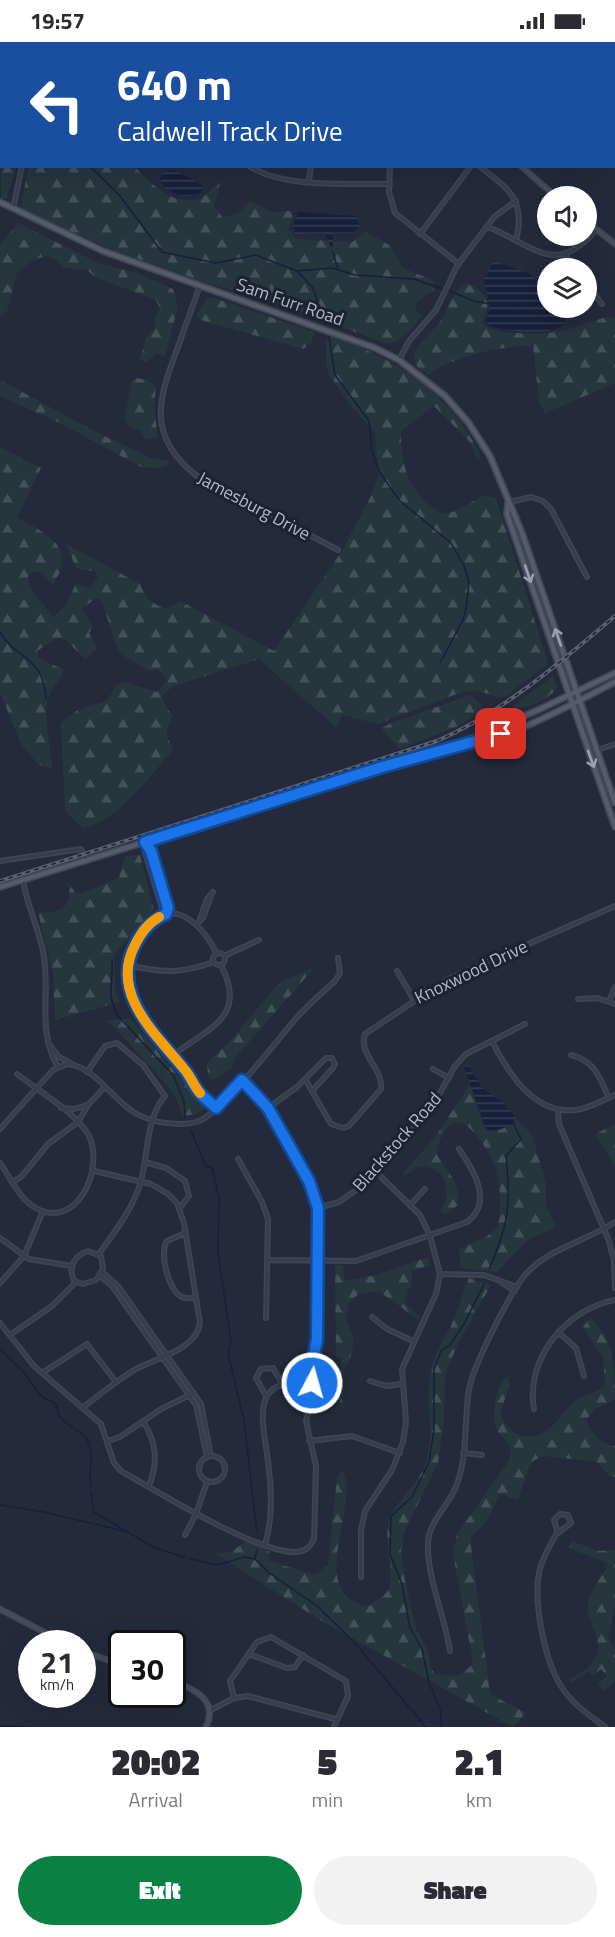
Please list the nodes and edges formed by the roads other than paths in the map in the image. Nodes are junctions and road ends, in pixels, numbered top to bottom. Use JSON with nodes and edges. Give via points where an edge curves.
{"nodes":[{"id":1,"x":22,"y":168,"type":"edge"},
{"id":2,"x":254,"y":168,"type":"edge"},
{"id":3,"x":311,"y":168,"type":"edge"},
{"id":4,"x":390,"y":168,"type":"edge"},
{"id":5,"x":470,"y":168,"type":"edge"},
{"id":6,"x":482,"y":168,"type":"edge"},
{"id":7,"x":523,"y":168,"type":"edge"},
{"id":8,"x":309,"y":181,"type":"junction"},
{"id":9,"x":390,"y":184,"type":"junction"},
{"id":10,"x":544,"y":186,"type":"edge"},
{"id":11,"x":516,"y":201,"type":"junction"},
{"id":12,"x":0,"y":202,"type":"edge"},
{"id":13,"x":13,"y":209,"type":"junction"},
{"id":14,"x":488,"y":227,"type":"junction"},
{"id":15,"x":597,"y":229,"type":"edge"},
{"id":16,"x":420,"y":234,"type":"junction"},
{"id":17,"x":516,"y":241,"type":"junction"},
{"id":18,"x":615,"y":244,"type":"edge"},
{"id":19,"x":582,"y":246,"type":"edge"},
{"id":20,"x":566,"y":255,"type":"junction"},
{"id":21,"x":568,"y":258,"type":"edge"},
{"id":22,"x":459,"y":264,"type":"junction"},
{"id":23,"x":201,"y":285,"type":"junction"},
{"id":24,"x":597,"y":297,"type":"edge"},
{"id":25,"x":602,"y":304,"type":"dead end"},
{"id":26,"x":399,"y":360,"type":"junction"},
{"id":27,"x":508,"y":503,"type":"junction"},
{"id":28,"x":338,"y":550,"type":"dead end"},
{"id":29,"x":587,"y":578,"type":"dead end"},
{"id":30,"x":615,"y":673,"type":"edge"},
{"id":31,"x":615,"y":682,"type":"edge"},
{"id":32,"x":577,"y":692,"type":"junction"},
{"id":33,"x":568,"y":696,"type":"junction"},
{"id":34,"x":580,"y":700,"type":"junction"},
{"id":35,"x":571,"y":704,"type":"junction"},
{"id":36,"x":615,"y":744,"type":"edge"},
{"id":37,"x":454,"y":746,"type":"junction"},
{"id":38,"x":597,"y":750,"type":"junction"},
{"id":39,"x":614,"y":799,"type":"edge"},
{"id":40,"x":615,"y":827,"type":"edge"},
{"id":41,"x":146,"y":844,"type":"junction"},
{"id":42,"x":87,"y":860,"type":"junction"},
{"id":43,"x":0,"y":861,"type":"edge"},
{"id":44,"x":22,"y":880,"type":"junction"},
{"id":45,"x":159,"y":880,"type":"junction"},
{"id":46,"x":154,"y":882,"type":"junction"},
{"id":47,"x":0,"y":887,"type":"edge"},
{"id":48,"x":213,"y":892,"type":"dead end"},
{"id":49,"x":615,"y":906,"type":"edge"},
{"id":50,"x":166,"y":912,"type":"junction"},
{"id":51,"x":197,"y":924,"type":"junction"},
{"id":52,"x":259,"y":940,"type":"dead end"},
{"id":53,"x":217,"y":954,"type":"junction"},
{"id":54,"x":224,"y":956,"type":"junction"},
{"id":55,"x":338,"y":958,"type":"dead end"},
{"id":56,"x":214,"y":962,"type":"junction"},
{"id":57,"x":128,"y":965,"type":"junction"},
{"id":58,"x":222,"y":965,"type":"junction"},
{"id":59,"x":397,"y":971,"type":"dead end"},
{"id":60,"x":615,"y":987,"type":"edge"},
{"id":61,"x":578,"y":999,"type":"dead end"},
{"id":62,"x":414,"y":1000,"type":"junction"},
{"id":63,"x":609,"y":1001,"type":"junction"},
{"id":64,"x":615,"y":1004,"type":"edge"},
{"id":65,"x":525,"y":1024,"type":"dead end"},
{"id":66,"x":492,"y":1041,"type":"junction"},
{"id":67,"x":47,"y":1043,"type":"junction"},
{"id":68,"x":173,"y":1055,"type":"junction"},
{"id":69,"x":571,"y":1055,"type":"dead end"},
{"id":70,"x":73,"y":1065,"type":"junction"},
{"id":71,"x":58,"y":1067,"type":"junction"},
{"id":72,"x":433,"y":1069,"type":"dead end"},
{"id":73,"x":87,"y":1071,"type":"junction"},
{"id":74,"x":17,"y":1074,"type":"dead end"},
{"id":75,"x":449,"y":1078,"type":"junction"},
{"id":76,"x":305,"y":1079,"type":"junction"},
{"id":77,"x":242,"y":1080,"type":"junction"},
{"id":78,"x":105,"y":1087,"type":"junction"},
{"id":79,"x":36,"y":1089,"type":"junction"},
{"id":80,"x":312,"y":1091,"type":"junction"},
{"id":81,"x":615,"y":1095,"type":"edge"},
{"id":82,"x":609,"y":1098,"type":"junction"},
{"id":83,"x":88,"y":1105,"type":"junction"},
{"id":84,"x":61,"y":1108,"type":"junction"},
{"id":85,"x":216,"y":1108,"type":"junction"},
{"id":86,"x":268,"y":1108,"type":"junction"},
{"id":87,"x":558,"y":1110,"type":"junction"},
{"id":88,"x":154,"y":1119,"type":"junction"},
{"id":89,"x":78,"y":1122,"type":"junction"},
{"id":90,"x":0,"y":1129,"type":"edge"},
{"id":91,"x":459,"y":1149,"type":"dead end"},
{"id":92,"x":238,"y":1158,"type":"dead end"},
{"id":93,"x":145,"y":1162,"type":"junction"},
{"id":94,"x":0,"y":1163,"type":"edge"},
{"id":95,"x":374,"y":1170,"type":"junction"},
{"id":96,"x":94,"y":1171,"type":"junction"},
{"id":97,"x":13,"y":1182,"type":"junction"},
{"id":98,"x":141,"y":1182,"type":"junction"},
{"id":99,"x":425,"y":1189,"type":"dead end"},
{"id":100,"x":411,"y":1204,"type":"junction"},
{"id":101,"x":318,"y":1208,"type":"junction"},
{"id":102,"x":180,"y":1209,"type":"junction"},
{"id":103,"x":44,"y":1211,"type":"junction"},
{"id":104,"x":615,"y":1222,"type":"edge"},
{"id":105,"x":604,"y":1230,"type":"junction"},
{"id":106,"x":185,"y":1233,"type":"junction"},
{"id":107,"x":430,"y":1236,"type":"junction"},
{"id":108,"x":0,"y":1238,"type":"edge"},
{"id":109,"x":99,"y":1254,"type":"junction"},
{"id":110,"x":24,"y":1256,"type":"junction"},
{"id":111,"x":269,"y":1260,"type":"junction"},
{"id":112,"x":318,"y":1261,"type":"junction"},
{"id":113,"x":72,"y":1266,"type":"junction"},
{"id":114,"x":101,"y":1274,"type":"junction"},
{"id":115,"x":440,"y":1274,"type":"junction"},
{"id":116,"x":76,"y":1282,"type":"junction"},
{"id":117,"x":0,"y":1283,"type":"edge"},
{"id":118,"x":615,"y":1288,"type":"edge"},
{"id":119,"x":516,"y":1289,"type":"junction"},
{"id":120,"x":196,"y":1298,"type":"junction"},
{"id":121,"x":615,"y":1300,"type":"edge"},
{"id":122,"x":372,"y":1317,"type":"dead end"},
{"id":123,"x":266,"y":1318,"type":"dead end"},
{"id":124,"x":0,"y":1323,"type":"edge"},
{"id":125,"x":558,"y":1332,"type":"junction"},
{"id":126,"x":9,"y":1335,"type":"junction"},
{"id":127,"x":413,"y":1341,"type":"junction"},
{"id":128,"x":167,"y":1355,"type":"junction"},
{"id":129,"x":162,"y":1358,"type":"junction"},
{"id":130,"x":42,"y":1373,"type":"junction"},
{"id":131,"x":584,"y":1376,"type":"dead end"},
{"id":132,"x":370,"y":1381,"type":"dead end"},
{"id":133,"x":116,"y":1382,"type":"junction"},
{"id":134,"x":282,"y":1383,"type":"junction"},
{"id":135,"x":312,"y":1383,"type":"junction"},
{"id":136,"x":401,"y":1384,"type":"junction"},
{"id":137,"x":194,"y":1392,"type":"junction"},
{"id":138,"x":189,"y":1395,"type":"junction"},
{"id":139,"x":267,"y":1396,"type":"junction"},
{"id":140,"x":82,"y":1408,"type":"junction"},
{"id":141,"x":534,"y":1409,"type":"dead end"},
{"id":142,"x":143,"y":1421,"type":"junction"},
{"id":143,"x":108,"y":1441,"type":"junction"},
{"id":144,"x":309,"y":1441,"type":"junction"},
{"id":145,"x":400,"y":1453,"type":"junction"},
{"id":146,"x":463,"y":1453,"type":"junction"},
{"id":147,"x":482,"y":1455,"type":"dead end"},
{"id":148,"x":209,"y":1457,"type":"junction"},
{"id":149,"x":207,"y":1482,"type":"junction"},
{"id":150,"x":148,"y":1486,"type":"junction"},
{"id":151,"x":196,"y":1514,"type":"junction"},
{"id":152,"x":557,"y":1533,"type":"junction"},
{"id":153,"x":186,"y":1535,"type":"dead end"},
{"id":154,"x":265,"y":1544,"type":"junction"},
{"id":155,"x":362,"y":1577,"type":"dead end"},
{"id":156,"x":0,"y":1609,"type":"edge"},
{"id":157,"x":40,"y":1630,"type":"edge"},
{"id":158,"x":450,"y":1651,"type":"dead end"},
{"id":159,"x":249,"y":1654,"type":"junction"},
{"id":160,"x":303,"y":1655,"type":"junction"},
{"id":161,"x":186,"y":1687,"type":"edge"},
{"id":162,"x":234,"y":1698,"type":"junction"},
{"id":163,"x":211,"y":1710,"type":"junction"},
{"id":164,"x":335,"y":1720,"type":"junction"},
{"id":165,"x":206,"y":1727,"type":"edge"},
{"id":166,"x":334,"y":1727,"type":"edge"},
{"id":167,"x":605,"y":1727,"type":"edge"}],
"edges":[{"from":1,"to":13,"type":"street"},
{"from":2,"to":8,"type":"street","via":[[272,176]]},
{"from":3,"to":8,"type":"street"},
{"from":4,"to":9,"type":"street"},
{"from":5,"to":16,"type":"street"},
{"from":6,"to":11,"type":"street"},
{"from":7,"to":10,"type":"street"},
{"from":8,"to":9,"type":"street"},
{"from":9,"to":16,"type":"street","via":[[390,204],[395,213]]},
{"from":11,"to":14,"type":"street","via":[[499,212]]},
{"from":11,"to":17,"type":"street","via":[[521,214]]},
{"from":12,"to":13,"type":"main road","name":"Sam Furr Road"},
{"from":13,"to":23,"type":"main road","name":"Sam Furr Road","via":[[103,251]]},
{"from":14,"to":17,"type":"street"},
{"from":14,"to":22,"type":"street"},
{"from":15,"to":18,"type":"street"},
{"from":16,"to":22,"type":"street"},
{"from":17,"to":20,"type":"street","via":[[547,254]]},
{"from":19,"to":20,"type":"street"},
{"from":20,"to":21,"type":"street"},
{"from":22,"to":26,"type":"street","via":[[436,310]]},
{"from":23,"to":26,"type":"main road","name":"Sam Furr Road","via":[[356,340]]},
{"from":23,"to":28,"type":"street","name":"Jamesburg Drive","via":[[162,392],[160,419],[170,448],[197,476]]},
{"from":24,"to":25,"type":"street"},
{"from":26,"to":27,"type":"main road","name":"Sam Furr Road","via":[[434,387],[468,422],[490,456]]},
{"from":27,"to":29,"type":"street","via":[[527,497],[546,503]]},
{"from":32,"to":27,"type":"main road","name":"Sam Furr Road","one_way":true},
{"from":27,"to":33,"type":"main road","name":"Sam Furr Road","one_way":true,"via":[[507,514]]},
{"from":30,"to":32,"type":"main road"},
{"from":31,"to":34,"type":"main road"},
{"from":32,"to":33,"type":"main road"},
{"from":32,"to":34,"type":"main road","name":"Sam Furr Road"},
{"from":33,"to":35,"type":"main road","name":"Sam Furr Road"},
{"from":33,"to":37,"type":"main road"},
{"from":34,"to":35,"type":"main road"},
{"from":34,"to":38,"type":"main road","name":"Sam Furr Road"},
{"from":35,"to":37,"type":"main road","via":[[501,734]]},
{"from":35,"to":40,"type":"main road","name":"Sam Furr Road","one_way":true},
{"from":36,"to":38,"type":"street"},
{"from":37,"to":41,"type":"main road"},
{"from":38,"to":39,"type":"main road","name":"Sam Furr Road"},
{"from":41,"to":42,"type":"main road"},
{"from":41,"to":45,"type":"street"},
{"from":41,"to":46,"type":"street","via":[[145,854]]},
{"from":42,"to":43,"type":"street","via":[[81,849]]},
{"from":42,"to":44,"type":"main road"},
{"from":44,"to":47,"type":"main road"},
{"from":44,"to":67,"type":"street","via":[[44,955]]},
{"from":45,"to":46,"type":"street"},
{"from":45,"to":50,"type":"street"},
{"from":46,"to":50,"type":"street"},
{"from":48,"to":51,"type":"street"},
{"from":49,"to":62,"type":"street","name":"Knoxwood Drive","via":[[470,968]]},
{"from":50,"to":51,"type":"street"},
{"from":50,"to":57,"type":"street","via":[[146,927],[130,953]]},
{"from":51,"to":53,"type":"street"},
{"from":52,"to":54,"type":"street"},
{"from":53,"to":54,"type":"street"},
{"from":53,"to":56,"type":"street"},
{"from":54,"to":58,"type":"street"},
{"from":55,"to":77,"type":"street","via":[[340,973],[335,981],[294,1020]]},
{"from":56,"to":57,"type":"street","via":[[175,972]]},
{"from":56,"to":58,"type":"street"},
{"from":57,"to":68,"type":"street","via":[[127,980],[138,1011]]},
{"from":58,"to":68,"type":"street","via":[[232,994],[227,1013]]},
{"from":59,"to":62,"type":"street"},
{"from":60,"to":63,"type":"street"},
{"from":61,"to":63,"type":"street"},
{"from":62,"to":80,"type":"street","name":"Knoxwood Drive","via":[[365,1034],[363,1046],[380,1077],[381,1089],[349,1126],[331,1124]]},
{"from":63,"to":64,"type":"street"},
{"from":65,"to":66,"type":"street","name":"Blackstock Road"},
{"from":66,"to":75,"type":"street","name":"Blackstock Road","via":[[466,1054]]},
{"from":66,"to":87,"type":"street","via":[[505,1066],[522,1086],[544,1105]]},
{"from":67,"to":70,"type":"street","via":[[55,1054]]},
{"from":67,"to":71,"type":"street"},
{"from":68,"to":85,"type":"street","via":[[192,1077],[198,1091]]},
{"from":69,"to":82,"type":"street","via":[[594,1067]]},
{"from":70,"to":71,"type":"street"},
{"from":70,"to":73,"type":"street"},
{"from":71,"to":79,"type":"street"},
{"from":72,"to":75,"type":"street"},
{"from":73,"to":78,"type":"street"},
{"from":73,"to":88,"type":"street","via":[[105,1046],[117,1043],[143,1065],[165,1096]]},
{"from":74,"to":79,"type":"street"},
{"from":75,"to":95,"type":"street","name":"Blackstock Road","via":[[432,1107]]},
{"from":76,"to":80,"type":"street","name":"Knoxwood Drive"},
{"from":76,"to":80,"type":"street","via":[[326,1058],[334,1061],[333,1068]]},
{"from":76,"to":86,"type":"street"},
{"from":77,"to":85,"type":"street"},
{"from":77,"to":86,"type":"street"},
{"from":78,"to":83,"type":"street"},
{"from":78,"to":88,"type":"street","via":[[124,1107]]},
{"from":79,"to":84,"type":"street"},
{"from":79,"to":90,"type":"street"},
{"from":81,"to":82,"type":"street"},
{"from":82,"to":87,"type":"street","via":[[585,1108]]},
{"from":83,"to":84,"type":"street"},
{"from":83,"to":89,"type":"street"},
{"from":84,"to":89,"type":"street"},
{"from":85,"to":88,"type":"street","via":[[196,1122]]},
{"from":86,"to":101,"type":"street","via":[[309,1181]]},
{"from":87,"to":105,"type":"street","via":[[559,1124]]},
{"from":88,"to":93,"type":"street"},
{"from":89,"to":96,"type":"street","via":[[92,1144]]},
{"from":89,"to":97,"type":"street","via":[[48,1144]]},
{"from":91,"to":107,"type":"street","via":[[477,1176],[480,1189],[476,1212],[467,1222]]},
{"from":92,"to":111,"type":"street","via":[[268,1219]]},
{"from":93,"to":98,"type":"street"},
{"from":93,"to":102,"type":"street","via":[[166,1168],[185,1181],[189,1196]]},
{"from":94,"to":97,"type":"street"},
{"from":95,"to":100,"type":"street"},
{"from":95,"to":101,"type":"street","name":"Blackstock Road","via":[[349,1196]]},
{"from":96,"to":98,"type":"street"},
{"from":96,"to":103,"type":"street","via":[[84,1194],[74,1204],[61,1211]]},
{"from":97,"to":103,"type":"street","via":[[30,1204]]},
{"from":98,"to":102,"type":"street","via":[[168,1194]]},
{"from":98,"to":109,"type":"street","via":[[129,1210]]},
{"from":99,"to":100,"type":"street"},
{"from":100,"to":107,"type":"street"},
{"from":101,"to":112,"type":"street"},
{"from":102,"to":106,"type":"street"},
{"from":103,"to":110,"type":"street"},
{"from":104,"to":105,"type":"street"},
{"from":105,"to":118,"type":"street","via":[[613,1254]]},
{"from":105,"to":119,"type":"street","via":[[543,1259]]},
{"from":106,"to":120,"type":"street"},
{"from":106,"to":120,"type":"street","via":[[167,1241],[162,1256],[177,1293]]},
{"from":107,"to":112,"type":"street","via":[[356,1261]]},
{"from":107,"to":115,"type":"street"},
{"from":108,"to":110,"type":"street"},
{"from":109,"to":113,"type":"street","via":[[81,1254]]},
{"from":109,"to":114,"type":"street","via":[[103,1263]]},
{"from":110,"to":113,"type":"street"},
{"from":110,"to":117,"type":"street"},
{"from":111,"to":112,"type":"street"},
{"from":111,"to":123,"type":"street"},
{"from":112,"to":135,"type":"street"},
{"from":113,"to":116,"type":"street"},
{"from":114,"to":116,"type":"street","via":[[88,1284]]},
{"from":114,"to":128,"type":"street","via":[[118,1286]]},
{"from":114,"to":129,"type":"street"},
{"from":115,"to":119,"type":"street","via":[[477,1274]]},
{"from":115,"to":127,"type":"street"},
{"from":116,"to":126,"type":"street","via":[[52,1306]]},
{"from":119,"to":146,"type":"street","via":[[473,1375]]},
{"from":120,"to":128,"type":"street","via":[[200,1323],[197,1333]]},
{"from":121,"to":125,"type":"street","via":[[584,1310]]},
{"from":122,"to":127,"type":"street"},
{"from":124,"to":126,"type":"street"},
{"from":125,"to":131,"type":"street","via":[[576,1348]]},
{"from":125,"to":141,"type":"street","via":[[533,1380]]},
{"from":126,"to":130,"type":"street"},
{"from":127,"to":136,"type":"street","via":[[402,1368]]},
{"from":128,"to":129,"type":"street"},
{"from":128,"to":137,"type":"street"},
{"from":129,"to":133,"type":"street"},
{"from":129,"to":138,"type":"street"},
{"from":130,"to":133,"type":"street","via":[[87,1344]]},
{"from":130,"to":140,"type":"street"},
{"from":132,"to":136,"type":"street","via":[[386,1386]]},
{"from":133,"to":140,"type":"street"},
{"from":134,"to":135,"type":"street"},
{"from":134,"to":139,"type":"street"},
{"from":134,"to":139,"type":"street","via":[[273,1368],[261,1369],[256,1378]]},
{"from":135,"to":144,"type":"street","via":[[306,1421]]},
{"from":136,"to":145,"type":"street","via":[[406,1422]]},
{"from":137,"to":138,"type":"street"},
{"from":137,"to":148,"type":"street","via":[[203,1410]]},
{"from":138,"to":142,"type":"street"},
{"from":138,"to":148,"type":"street","via":[[198,1410]]},
{"from":139,"to":154,"type":"street","via":[[262,1415],[270,1472],[269,1532]]},
{"from":140,"to":143,"type":"street","via":[[102,1424]]},
{"from":142,"to":143,"type":"street"},
{"from":142,"to":150,"type":"street","via":[[156,1452]]},
{"from":143,"to":150,"type":"street","via":[[117,1467]]},
{"from":144,"to":145,"type":"street","via":[[352,1436]]},
{"from":144,"to":154,"type":"street","via":[[316,1466],[314,1539],[300,1551],[281,1551]]},
{"from":145,"to":155,"type":"street","via":[[364,1511]]},
{"from":146,"to":147,"type":"street"},
{"from":146,"to":158,"type":"street","via":[[455,1490],[428,1538]]},
{"from":148,"to":149,"type":"street","via":[[200,1471]]},
{"from":148,"to":149,"type":"street","via":[[222,1462],[225,1471],[216,1482]]},
{"from":149,"to":151,"type":"street"},
{"from":150,"to":151,"type":"street"},
{"from":151,"to":153,"type":"street"},
{"from":151,"to":154,"type":"street"},
{"from":152,"to":152,"type":"street","via":[[571,1523],[566,1514],[555,1518]]},
{"from":152,"to":167,"type":"street","via":[[538,1580],[546,1650],[562,1688],[578,1707]]},
{"from":156,"to":157,"type":"street"},
{"from":159,"to":160,"type":"street","via":[[288,1668],[295,1667]]},
{"from":159,"to":160,"type":"street","via":[[266,1637]]},
{"from":159,"to":162,"type":"street","via":[[231,1681]]},
{"from":160,"to":164,"type":"street","via":[[348,1685],[348,1696]]},
{"from":161,"to":163,"type":"street","via":[[197,1692]]},
{"from":162,"to":163,"type":"street"},
{"from":162,"to":164,"type":"street","via":[[248,1696]]},
{"from":163,"to":165,"type":"street"},
{"from":164,"to":166,"type":"street"}]}
